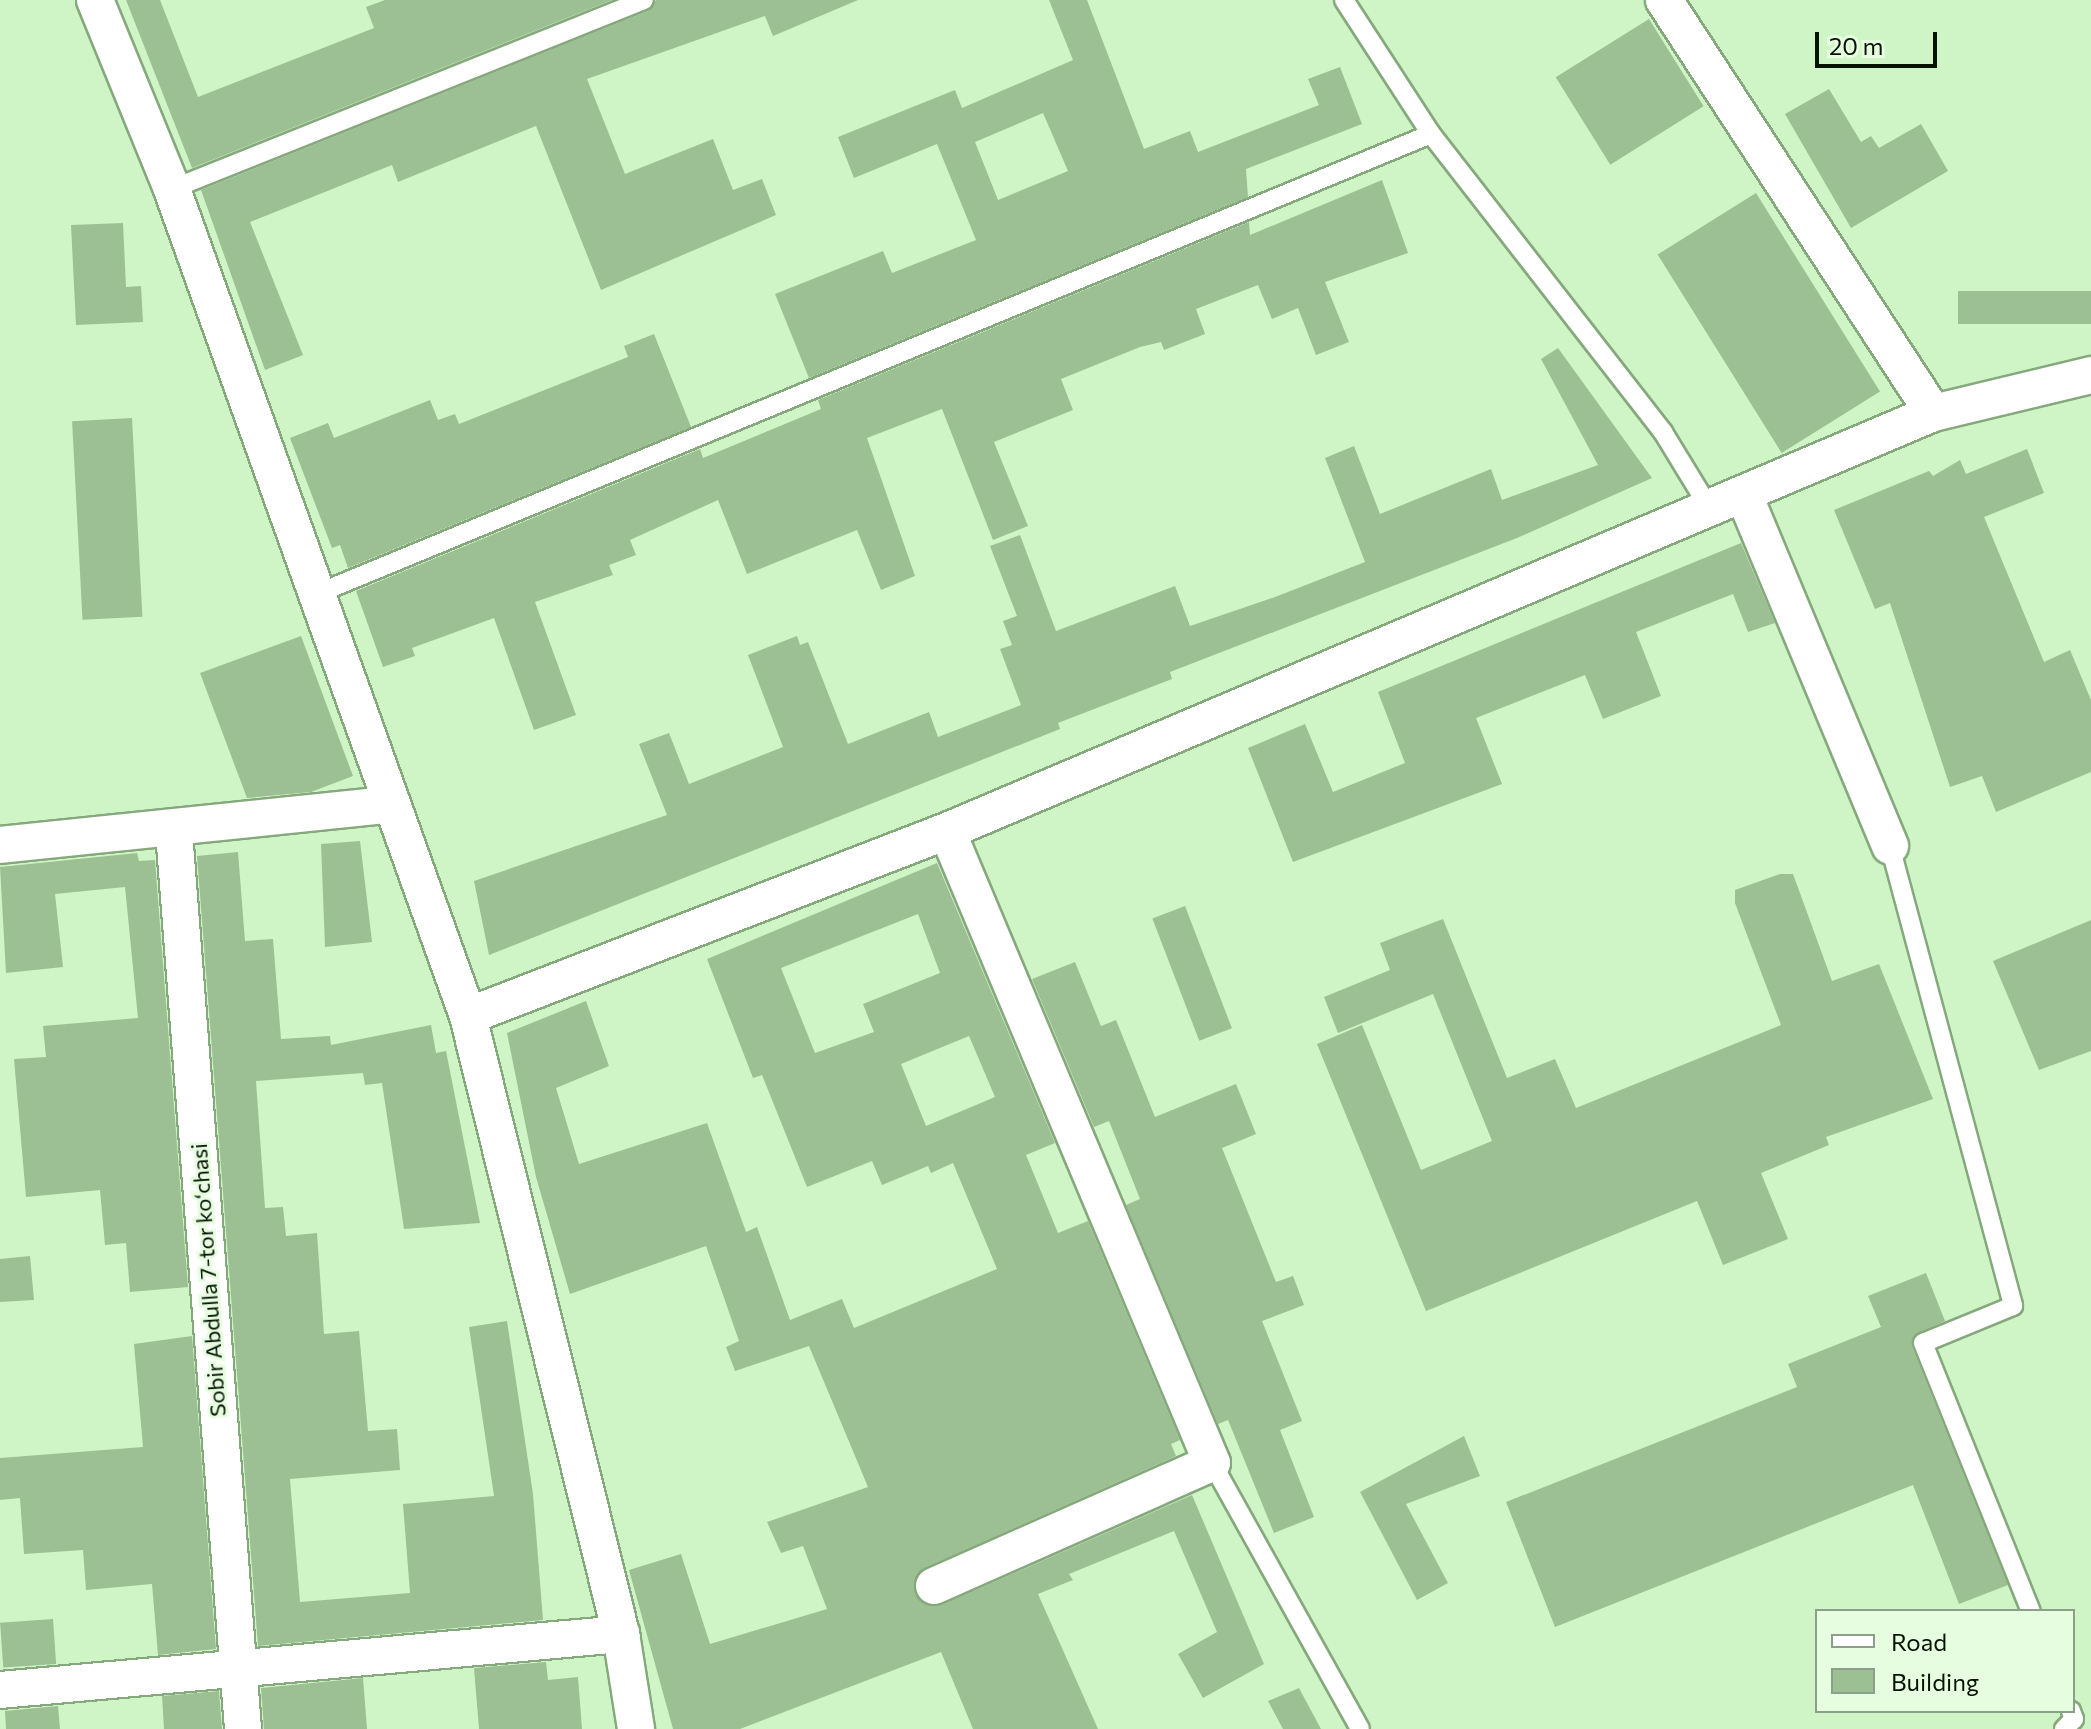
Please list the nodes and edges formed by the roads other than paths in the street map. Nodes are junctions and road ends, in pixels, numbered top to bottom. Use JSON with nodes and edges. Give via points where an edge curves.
{"nodes":[{"id":1,"x":95,"y":0,"type":"edge"},
{"id":2,"x":644,"y":0,"type":"edge"},
{"id":3,"x":1344,"y":0,"type":"edge"},
{"id":4,"x":1664,"y":0,"type":"edge"},
{"id":5,"x":1431,"y":134,"type":"junction"},
{"id":6,"x":172,"y":189,"type":"junction"},
{"id":7,"x":2091,"y":375,"type":"edge"},
{"id":8,"x":1933,"y":413,"type":"junction"},
{"id":9,"x":1744,"y":495,"type":"junction"},
{"id":10,"x":1710,"y":509,"type":"junction"},
{"id":11,"x":319,"y":593,"type":"junction"},
{"id":12,"x":389,"y":805,"type":"junction"},
{"id":13,"x":947,"y":831,"type":"junction"},
{"id":14,"x":174,"y":832,"type":"junction"},
{"id":15,"x":0,"y":845,"type":"edge"},
{"id":16,"x":1890,"y":846,"type":"joint"},
{"id":17,"x":468,"y":1016,"type":"junction"},
{"id":18,"x":1212,"y":1463,"type":"junction"},
{"id":19,"x":934,"y":1586,"type":"dead end"},
{"id":20,"x":2030,"y":1609,"type":"edge"},
{"id":21,"x":621,"y":1634,"type":"junction"},
{"id":22,"x":239,"y":1671,"type":"junction"},
{"id":23,"x":0,"y":1690,"type":"edge"},
{"id":24,"x":2072,"y":1713,"type":"edge"},
{"id":25,"x":243,"y":1729,"type":"edge"},
{"id":26,"x":636,"y":1729,"type":"edge"},
{"id":27,"x":1360,"y":1729,"type":"edge"},
{"id":28,"x":2064,"y":1729,"type":"edge"}],
"edges":[{"from":1,"to":6,"type":"street"},
{"from":2,"to":6,"type":"lane"},
{"from":3,"to":5,"type":"lane"},
{"from":4,"to":8,"type":"street"},
{"from":5,"to":10,"type":"lane","via":[[1663,432]]},
{"from":5,"to":11,"type":"lane"},
{"from":6,"to":11,"type":"street"},
{"from":7,"to":8,"type":"street"},
{"from":8,"to":9,"type":"street"},
{"from":9,"to":10,"type":"street"},
{"from":9,"to":16,"type":"street"},
{"from":10,"to":13,"type":"street"},
{"from":11,"to":12,"type":"street"},
{"from":12,"to":14,"type":"street"},
{"from":12,"to":17,"type":"street"},
{"from":13,"to":17,"type":"street"},
{"from":13,"to":18,"type":"street"},
{"from":14,"to":15,"type":"street"},
{"from":14,"to":22,"type":"street","name":"Sobir Abdulla 7-tor koʻchasi"},
{"from":16,"to":20,"type":"lane","via":[[2013,1306],[1923,1343]]},
{"from":17,"to":21,"type":"street"},
{"from":18,"to":19,"type":"street"},
{"from":18,"to":27,"type":"lane"},
{"from":21,"to":22,"type":"street"},
{"from":21,"to":26,"type":"street"},
{"from":22,"to":23,"type":"street"},
{"from":22,"to":25,"type":"street","name":"Sobir Abdulla 7-tor koʻchasi"},
{"from":24,"to":28,"type":"lane","via":[[2074,1719]]}]}
